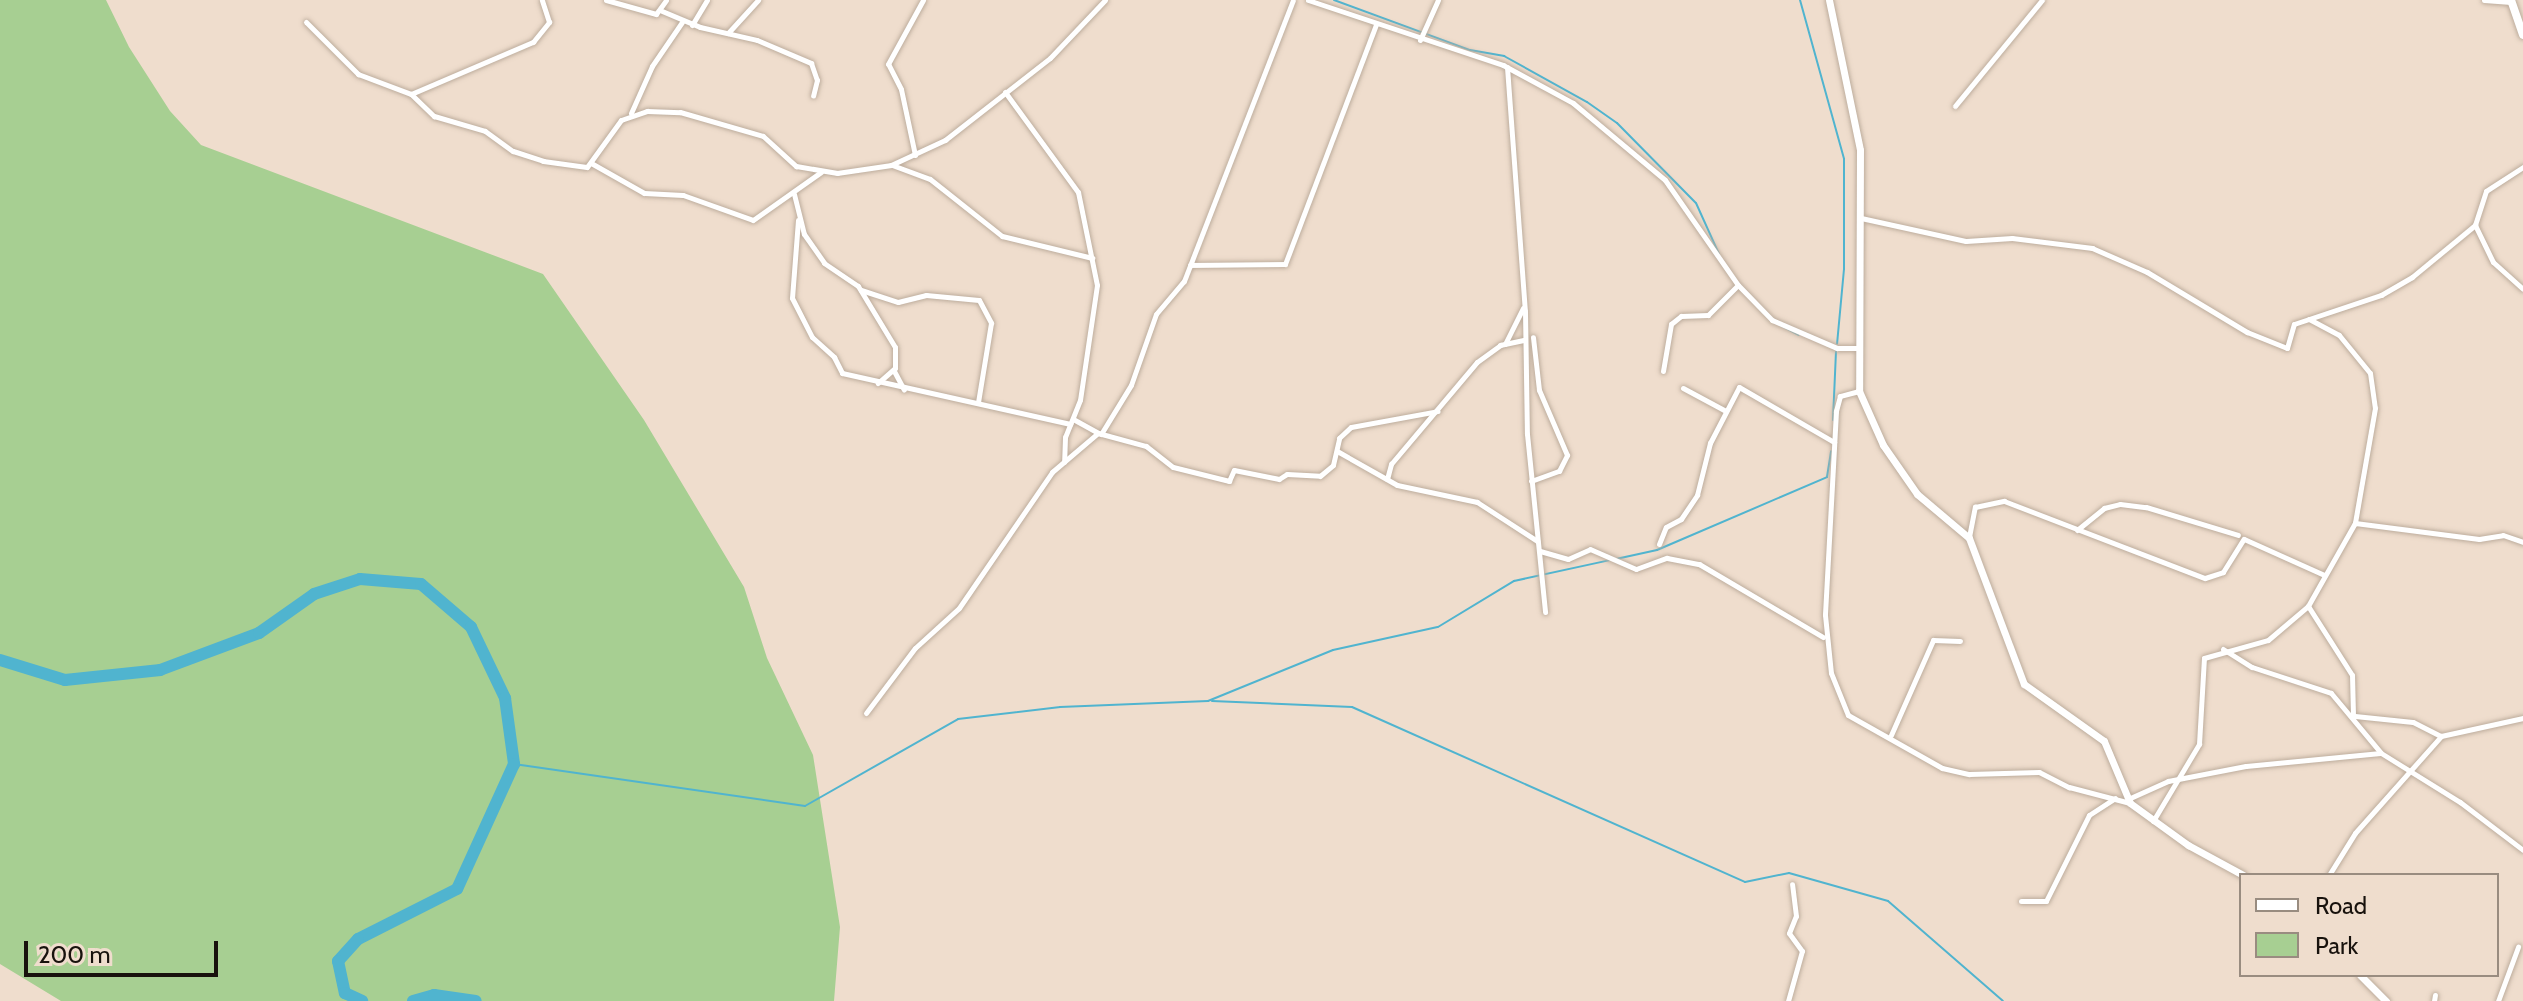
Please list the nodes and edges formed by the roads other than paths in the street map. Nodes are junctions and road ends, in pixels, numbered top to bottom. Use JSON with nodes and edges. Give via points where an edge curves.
{"nodes":[{"id":1,"x":542,"y":0,"type":"edge"},
{"id":2,"x":606,"y":0,"type":"edge"},
{"id":3,"x":666,"y":0,"type":"edge"},
{"id":4,"x":707,"y":0,"type":"edge"},
{"id":5,"x":758,"y":0,"type":"edge"},
{"id":6,"x":923,"y":0,"type":"edge"},
{"id":7,"x":1105,"y":0,"type":"edge"},
{"id":8,"x":1293,"y":0,"type":"edge"},
{"id":9,"x":1308,"y":0,"type":"edge"},
{"id":10,"x":1438,"y":0,"type":"edge"},
{"id":11,"x":1829,"y":0,"type":"edge"},
{"id":12,"x":2042,"y":0,"type":"edge"},
{"id":13,"x":2484,"y":0,"type":"edge"},
{"id":14,"x":2512,"y":1,"type":"edge"},
{"id":15,"x":662,"y":11,"type":"junction"},
{"id":16,"x":682,"y":21,"type":"junction"},
{"id":17,"x":306,"y":22,"type":"dead end"},
{"id":18,"x":692,"y":25,"type":"junction"},
{"id":19,"x":1376,"y":25,"type":"junction"},
{"id":20,"x":728,"y":33,"type":"junction"},
{"id":21,"x":2523,"y":35,"type":"edge"},
{"id":22,"x":1420,"y":40,"type":"junction"},
{"id":23,"x":1507,"y":67,"type":"junction"},
{"id":24,"x":1005,"y":92,"type":"junction"},
{"id":25,"x":411,"y":94,"type":"junction"},
{"id":26,"x":813,"y":96,"type":"dead end"},
{"id":27,"x":1955,"y":106,"type":"dead end"},
{"id":28,"x":630,"y":114,"type":"junction"},
{"id":29,"x":915,"y":155,"type":"junction"},
{"id":30,"x":591,"y":163,"type":"junction"},
{"id":31,"x":891,"y":165,"type":"junction"},
{"id":32,"x":2523,"y":167,"type":"edge"},
{"id":33,"x":821,"y":172,"type":"junction"},
{"id":34,"x":794,"y":193,"type":"junction"},
{"id":35,"x":1861,"y":218,"type":"junction"},
{"id":36,"x":798,"y":220,"type":"junction"},
{"id":37,"x":2475,"y":225,"type":"junction"},
{"id":38,"x":1093,"y":258,"type":"junction"},
{"id":39,"x":1190,"y":265,"type":"junction"},
{"id":40,"x":1738,"y":285,"type":"junction"},
{"id":41,"x":860,"y":289,"type":"junction"},
{"id":42,"x":2523,"y":289,"type":"edge"},
{"id":43,"x":1525,"y":303,"type":"junction"},
{"id":44,"x":2308,"y":319,"type":"junction"},
{"id":45,"x":1533,"y":337,"type":"dead end"},
{"id":46,"x":1523,"y":340,"type":"junction"},
{"id":47,"x":1505,"y":344,"type":"junction"},
{"id":48,"x":1862,"y":348,"type":"junction"},
{"id":49,"x":894,"y":370,"type":"junction"},
{"id":50,"x":1663,"y":371,"type":"dead end"},
{"id":51,"x":878,"y":383,"type":"junction"},
{"id":52,"x":1683,"y":388,"type":"dead end"},
{"id":53,"x":904,"y":390,"type":"junction"},
{"id":54,"x":1859,"y":391,"type":"junction"},
{"id":55,"x":978,"y":402,"type":"junction"},
{"id":56,"x":1724,"y":410,"type":"junction"},
{"id":57,"x":1438,"y":411,"type":"junction"},
{"id":58,"x":1072,"y":421,"type":"junction"},
{"id":59,"x":1100,"y":434,"type":"junction"},
{"id":60,"x":1834,"y":442,"type":"junction"},
{"id":61,"x":1337,"y":451,"type":"junction"},
{"id":62,"x":1064,"y":462,"type":"junction"},
{"id":63,"x":1387,"y":479,"type":"junction"},
{"id":64,"x":1531,"y":481,"type":"junction"},
{"id":65,"x":2355,"y":523,"type":"junction"},
{"id":66,"x":2077,"y":530,"type":"junction"},
{"id":67,"x":2238,"y":535,"type":"dead end"},
{"id":68,"x":1969,"y":538,"type":"junction"},
{"id":69,"x":1538,"y":542,"type":"junction"},
{"id":70,"x":2523,"y":542,"type":"edge"},
{"id":71,"x":1659,"y":544,"type":"dead end"},
{"id":72,"x":1540,"y":551,"type":"junction"},
{"id":73,"x":2324,"y":575,"type":"junction"},
{"id":74,"x":2308,"y":606,"type":"junction"},
{"id":75,"x":1545,"y":612,"type":"dead end"},
{"id":76,"x":1824,"y":638,"type":"junction"},
{"id":77,"x":1960,"y":641,"type":"dead end"},
{"id":78,"x":2223,"y":649,"type":"junction"},
{"id":79,"x":866,"y":713,"type":"dead end"},
{"id":80,"x":2354,"y":716,"type":"junction"},
{"id":81,"x":2523,"y":718,"type":"edge"},
{"id":82,"x":1891,"y":735,"type":"junction"},
{"id":83,"x":2441,"y":736,"type":"junction"},
{"id":84,"x":2381,"y":753,"type":"junction"},
{"id":85,"x":2410,"y":775,"type":"junction"},
{"id":86,"x":2180,"y":781,"type":"junction"},
{"id":87,"x":2115,"y":798,"type":"junction"},
{"id":88,"x":2129,"y":801,"type":"junction"},
{"id":89,"x":2153,"y":821,"type":"junction"},
{"id":90,"x":2523,"y":850,"type":"edge"},
{"id":91,"x":2240,"y":873,"type":"edge"},
{"id":92,"x":2330,"y":873,"type":"edge"},
{"id":93,"x":1792,"y":884,"type":"dead end"},
{"id":94,"x":2021,"y":901,"type":"dead end"},
{"id":95,"x":2518,"y":947,"type":"dead end"},
{"id":96,"x":2362,"y":977,"type":"edge"},
{"id":97,"x":1788,"y":1001,"type":"edge"},
{"id":98,"x":2386,"y":1001,"type":"edge"},
{"id":99,"x":2498,"y":1001,"type":"edge"}],
"edges":[{"from":1,"to":25,"type":"street","via":[[549,22],[533,42]]},
{"from":2,"to":15,"type":"street","via":[[652,14]]},
{"from":3,"to":15,"type":"street"},
{"from":4,"to":18,"type":"street"},
{"from":5,"to":20,"type":"street"},
{"from":6,"to":29,"type":"street","via":[[888,64],[901,89]]},
{"from":7,"to":24,"type":"street","via":[[1050,58]]},
{"from":8,"to":39,"type":"street"},
{"from":9,"to":19,"type":"street"},
{"from":10,"to":22,"type":"street"},
{"from":11,"to":35,"type":"street","via":[[1860,150]]},
{"from":12,"to":27,"type":"street"},
{"from":13,"to":14,"type":"street"},
{"from":14,"to":21,"type":"main road"},
{"from":15,"to":16,"type":"street"},
{"from":16,"to":18,"type":"street"},
{"from":16,"to":28,"type":"street","via":[[652,66]]},
{"from":17,"to":25,"type":"street","via":[[358,74]]},
{"from":18,"to":20,"type":"street"},
{"from":19,"to":22,"type":"street"},
{"from":19,"to":39,"type":"street","via":[[1285,264]]},
{"from":20,"to":26,"type":"street","via":[[811,63],[817,80]]},
{"from":22,"to":23,"type":"street"},
{"from":23,"to":40,"type":"street","via":[[1573,103],[1649,164]]},
{"from":23,"to":43,"type":"street"},
{"from":24,"to":29,"type":"street","via":[[945,140]]},
{"from":24,"to":38,"type":"street","via":[[1078,192]]},
{"from":25,"to":30,"type":"street","via":[[434,116],[485,131],[513,151],[575,167]]},
{"from":28,"to":30,"type":"street","via":[[606,136]]},
{"from":28,"to":33,"type":"street","via":[[680,112],[748,132],[771,140],[796,166]]},
{"from":29,"to":31,"type":"street"},
{"from":30,"to":34,"type":"street","via":[[644,193],[683,195],[753,220]]},
{"from":31,"to":33,"type":"street"},
{"from":31,"to":38,"type":"street","via":[[930,179],[1002,236]]},
{"from":32,"to":37,"type":"street","via":[[2486,191]]},
{"from":33,"to":34,"type":"street"},
{"from":34,"to":36,"type":"street"},
{"from":35,"to":44,"type":"street","via":[[1966,241],[2012,238],[2092,248],[2147,272],[2247,332],[2287,348],[2294,324]]},
{"from":35,"to":48,"type":"street"},
{"from":36,"to":41,"type":"street","via":[[824,263]]},
{"from":36,"to":51,"type":"street","via":[[795,308],[842,373]]},
{"from":37,"to":42,"type":"street","via":[[2493,262]]},
{"from":37,"to":44,"type":"street","via":[[2412,277],[2381,295]]},
{"from":38,"to":58,"type":"street","via":[[1097,305]]},
{"from":39,"to":59,"type":"street","via":[[1179,292],[1156,314],[1131,385]]},
{"from":40,"to":48,"type":"street","via":[[1788,330],[1837,348]]},
{"from":40,"to":50,"type":"street","via":[[1708,315],[1681,316],[1671,324]]},
{"from":41,"to":49,"type":"street","via":[[895,347]]},
{"from":41,"to":55,"type":"street","via":[[898,302],[926,295],[979,300],[991,323]]},
{"from":43,"to":46,"type":"street"},
{"from":43,"to":47,"type":"street"},
{"from":44,"to":65,"type":"street","via":[[2339,335],[2370,373],[2375,408]]},
{"from":45,"to":64,"type":"street","via":[[1539,390],[1567,455],[1559,471]]},
{"from":46,"to":47,"type":"street"},
{"from":46,"to":64,"type":"street"},
{"from":47,"to":57,"type":"street","via":[[1477,362]]},
{"from":48,"to":54,"type":"street"},
{"from":49,"to":51,"type":"street"},
{"from":49,"to":53,"type":"street"},
{"from":51,"to":53,"type":"street"},
{"from":52,"to":56,"type":"street"},
{"from":53,"to":55,"type":"street"},
{"from":54,"to":60,"type":"street","via":[[1840,396]]},
{"from":54,"to":68,"type":"street","via":[[1883,445],[1917,494]]},
{"from":55,"to":58,"type":"street"},
{"from":56,"to":60,"type":"street","via":[[1743,386]]},
{"from":56,"to":71,"type":"street","via":[[1697,495],[1683,516],[1667,525]]},
{"from":57,"to":61,"type":"street","via":[[1357,425],[1341,435]]},
{"from":57,"to":63,"type":"street","via":[[1391,464]]},
{"from":58,"to":59,"type":"street"},
{"from":58,"to":62,"type":"street"},
{"from":59,"to":61,"type":"street","via":[[1146,446],[1173,467],[1229,481],[1234,470],[1312,479],[1333,465]]},
{"from":59,"to":62,"type":"street"},
{"from":60,"to":76,"type":"street"},
{"from":61,"to":63,"type":"street"},
{"from":62,"to":79,"type":"street","via":[[1040,486],[959,608],[915,648]]},
{"from":63,"to":69,"type":"street","via":[[1477,502]]},
{"from":64,"to":69,"type":"street"},
{"from":65,"to":70,"type":"street","via":[[2479,539],[2503,535]]},
{"from":65,"to":73,"type":"street"},
{"from":66,"to":67,"type":"street","via":[[2104,508],[2120,504]]},
{"from":66,"to":68,"type":"street","via":[[2000,501],[1972,511]]},
{"from":66,"to":73,"type":"street","via":[[2205,578],[2223,572],[2244,539]]},
{"from":68,"to":88,"type":"street","via":[[2024,684],[2104,741]]},
{"from":69,"to":72,"type":"street"},
{"from":72,"to":75,"type":"street"},
{"from":72,"to":76,"type":"street","via":[[1568,559],[1590,549],[1636,569],[1667,558],[1699,564]]},
{"from":73,"to":74,"type":"street"},
{"from":74,"to":78,"type":"street","via":[[2268,640]]},
{"from":74,"to":80,"type":"street","via":[[2352,675]]},
{"from":76,"to":82,"type":"street","via":[[1848,715]]},
{"from":77,"to":82,"type":"street","via":[[1933,640]]},
{"from":78,"to":80,"type":"street","via":[[2271,675],[2320,686]]},
{"from":78,"to":86,"type":"street","via":[[2204,658],[2201,736]]},
{"from":80,"to":83,"type":"street","via":[[2413,722]]},
{"from":80,"to":84,"type":"street"},
{"from":81,"to":83,"type":"street"},
{"from":82,"to":87,"type":"street","via":[[1942,768],[1969,774],[2039,772],[2069,787]]},
{"from":83,"to":85,"type":"street"},
{"from":84,"to":85,"type":"street"},
{"from":84,"to":86,"type":"street","via":[[2246,766]]},
{"from":85,"to":90,"type":"street","via":[[2460,802]]},
{"from":85,"to":92,"type":"street","via":[[2364,821]]},
{"from":86,"to":88,"type":"street","via":[[2168,781]]},
{"from":86,"to":89,"type":"street"},
{"from":87,"to":88,"type":"street"},
{"from":87,"to":94,"type":"street","via":[[2089,815],[2046,901]]},
{"from":88,"to":89,"type":"street"},
{"from":89,"to":91,"type":"street"},
{"from":93,"to":97,"type":"street","via":[[1796,916],[1789,933],[1802,951]]},
{"from":95,"to":99,"type":"street"},
{"from":96,"to":98,"type":"street"}]}
